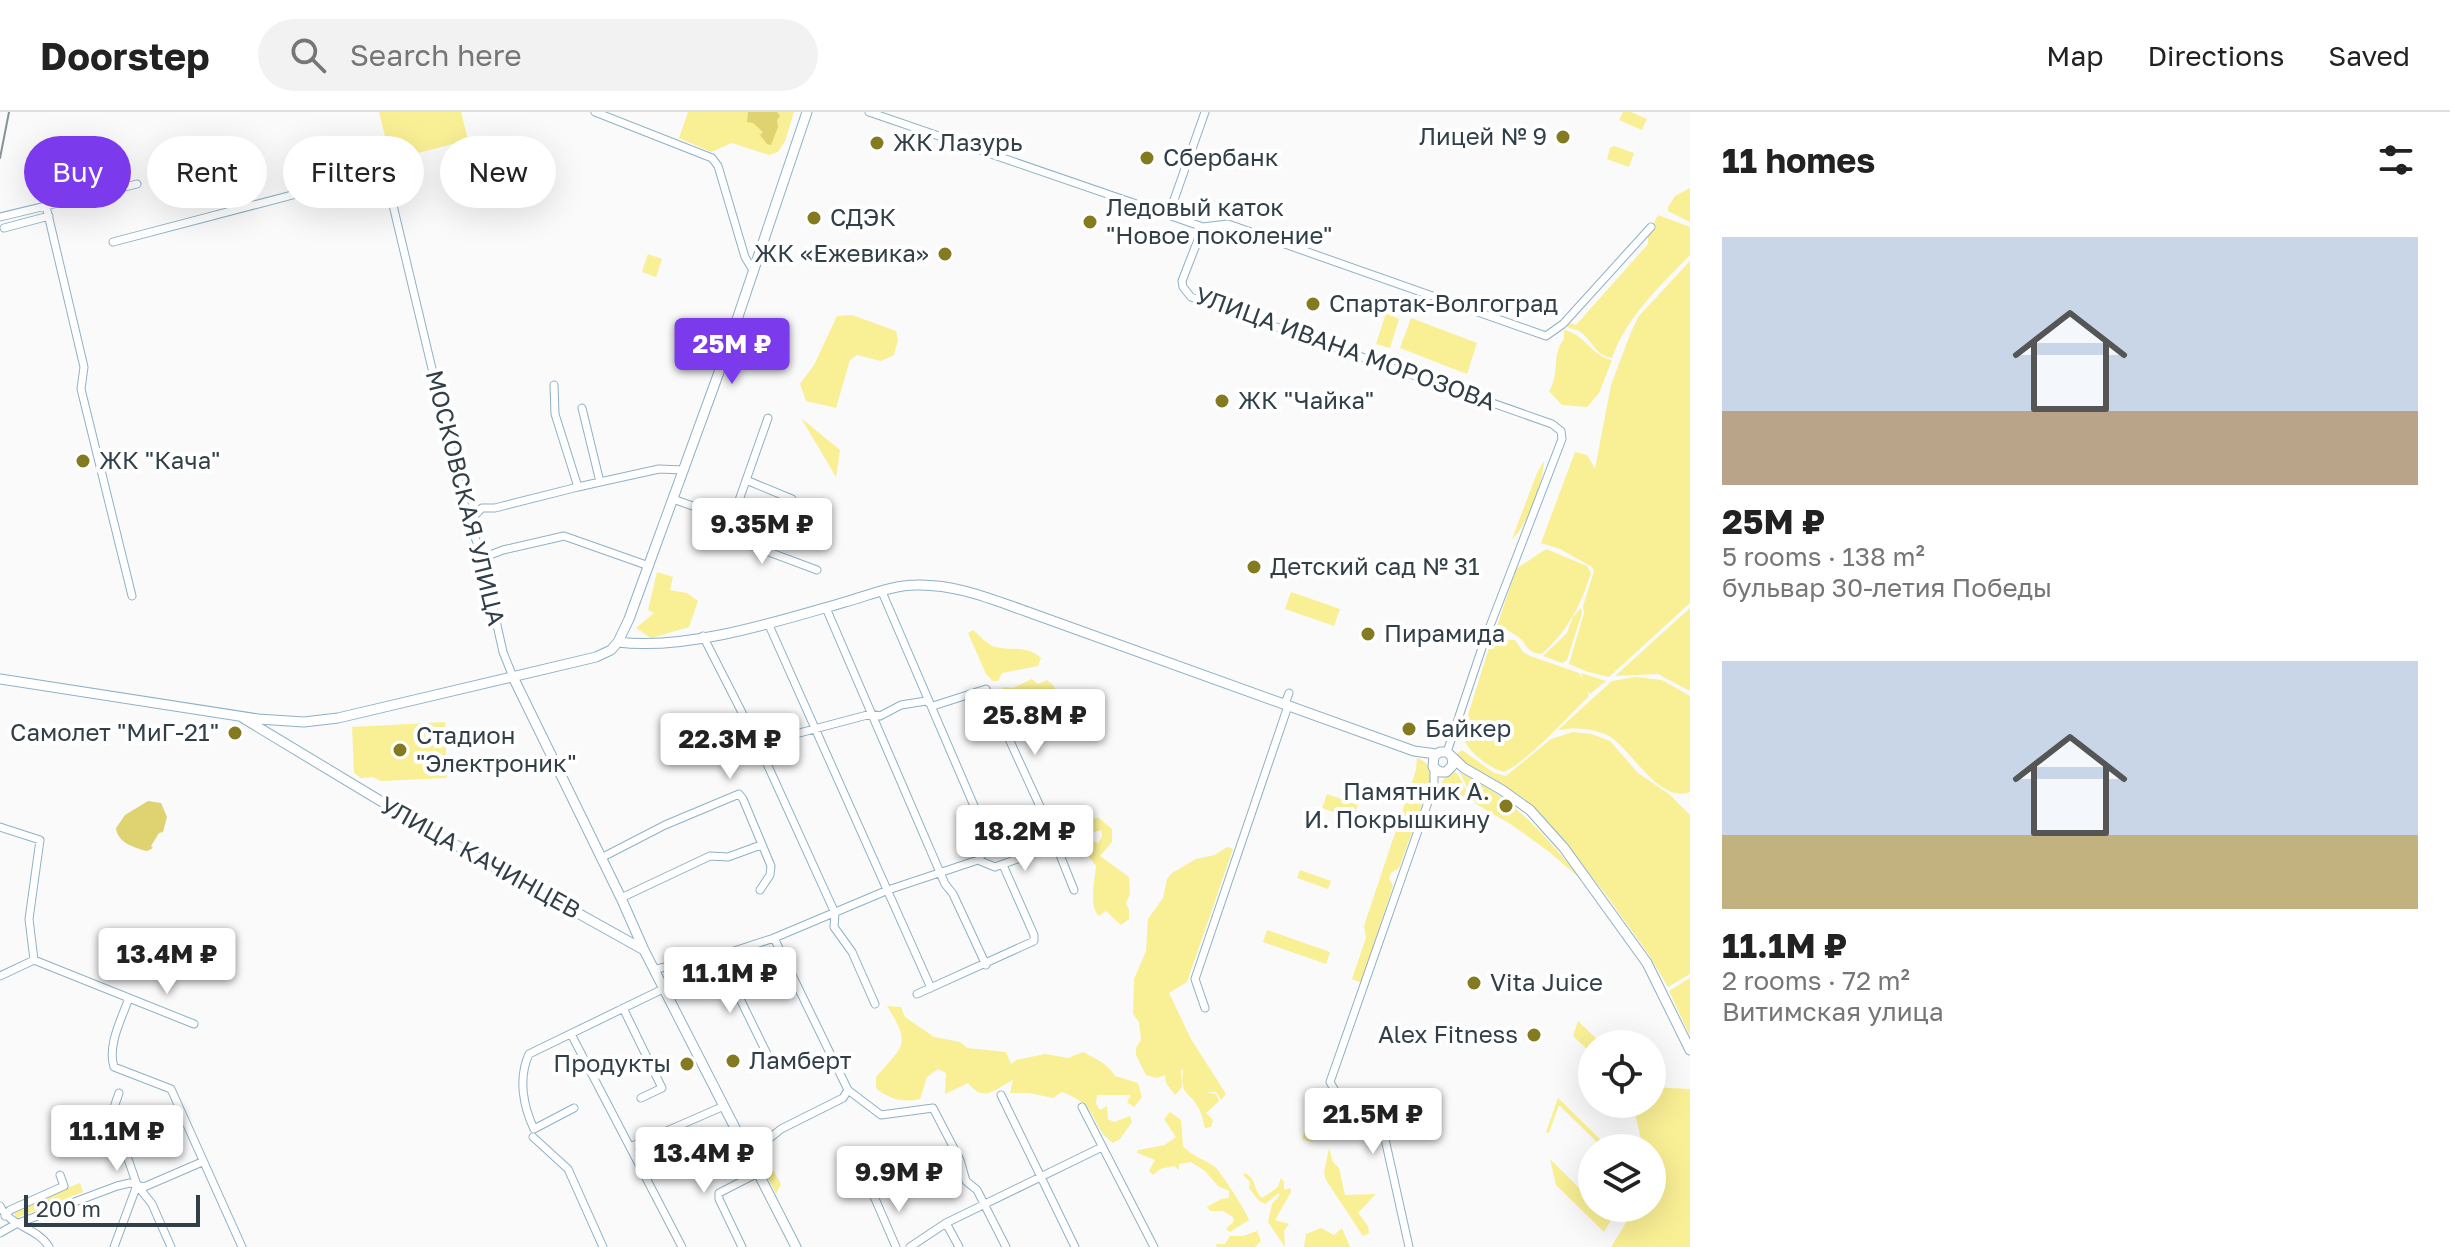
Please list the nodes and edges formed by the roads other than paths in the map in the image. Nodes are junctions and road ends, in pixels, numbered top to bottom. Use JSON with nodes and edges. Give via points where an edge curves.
{"nodes":[{"id":1,"x":595,"y":112,"type":"edge"},
{"id":2,"x":807,"y":112,"type":"edge"},
{"id":3,"x":869,"y":112,"type":"edge"},
{"id":4,"x":1205,"y":112,"type":"edge"},
{"id":5,"x":137,"y":184,"type":"dead end"},
{"id":6,"x":131,"y":185,"type":"edge"},
{"id":7,"x":38,"y":208,"type":"edge"},
{"id":8,"x":47,"y":208,"type":"edge"},
{"id":9,"x":1169,"y":214,"type":"junction"},
{"id":10,"x":49,"y":216,"type":"junction"},
{"id":11,"x":0,"y":217,"type":"edge"},
{"id":12,"x":1203,"y":227,"type":"junction"},
{"id":13,"x":1651,"y":227,"type":"dead end"},
{"id":14,"x":4,"y":228,"type":"dead end"},
{"id":15,"x":113,"y":242,"type":"dead end"},
{"id":16,"x":754,"y":272,"type":"junction"},
{"id":17,"x":554,"y":385,"type":"dead end"},
{"id":18,"x":582,"y":408,"type":"dead end"},
{"id":19,"x":768,"y":418,"type":"dead end"},
{"id":20,"x":683,"y":470,"type":"junction"},
{"id":21,"x":746,"y":480,"type":"junction"},
{"id":22,"x":600,"y":482,"type":"junction"},
{"id":23,"x":578,"y":487,"type":"junction"},
{"id":24,"x":673,"y":499,"type":"junction"},
{"id":25,"x":792,"y":499,"type":"dead end"},
{"id":26,"x":732,"y":520,"type":"junction"},
{"id":27,"x":469,"y":521,"type":"junction"},
{"id":28,"x":482,"y":558,"type":"junction"},
{"id":29,"x":649,"y":566,"type":"junction"},
{"id":30,"x":817,"y":570,"type":"dead end"},
{"id":31,"x":882,"y":592,"type":"junction"},
{"id":32,"x":132,"y":596,"type":"dead end"},
{"id":33,"x":826,"y":608,"type":"junction"},
{"id":34,"x":768,"y":623,"type":"junction"},
{"id":35,"x":703,"y":636,"type":"junction"},
{"id":36,"x":618,"y":642,"type":"junction"},
{"id":37,"x":513,"y":677,"type":"junction"},
{"id":38,"x":0,"y":679,"type":"edge"},
{"id":39,"x":1289,"y":693,"type":"dead end"},
{"id":40,"x":933,"y":706,"type":"junction"},
{"id":41,"x":1288,"y":706,"type":"junction"},
{"id":42,"x":236,"y":714,"type":"junction"},
{"id":43,"x":871,"y":714,"type":"junction"},
{"id":44,"x":816,"y":730,"type":"junction"},
{"id":45,"x":758,"y":744,"type":"junction"},
{"id":46,"x":1414,"y":751,"type":"junction"},
{"id":47,"x":1445,"y":755,"type":"junction"},
{"id":48,"x":1434,"y":768,"type":"junction"},
{"id":49,"x":1448,"y":772,"type":"junction"},
{"id":50,"x":1474,"y":774,"type":"junction"},
{"id":51,"x":1434,"y":785,"type":"junction"},
{"id":52,"x":0,"y":827,"type":"edge"},
{"id":53,"x":990,"y":843,"type":"junction"},
{"id":54,"x":761,"y":845,"type":"junction"},
{"id":55,"x":601,"y":858,"type":"junction"},
{"id":56,"x":978,"y":860,"type":"junction"},
{"id":57,"x":1003,"y":865,"type":"junction"},
{"id":58,"x":940,"y":872,"type":"junction"},
{"id":59,"x":760,"y":890,"type":"dead end"},
{"id":60,"x":888,"y":890,"type":"junction"},
{"id":61,"x":1074,"y":890,"type":"dead end"},
{"id":62,"x":621,"y":898,"type":"junction"},
{"id":63,"x":835,"y":913,"type":"junction"},
{"id":64,"x":774,"y":938,"type":"junction"},
{"id":65,"x":644,"y":950,"type":"junction"},
{"id":66,"x":719,"y":956,"type":"junction"},
{"id":67,"x":34,"y":960,"type":"junction"},
{"id":68,"x":986,"y":965,"type":"junction"},
{"id":69,"x":656,"y":969,"type":"junction"},
{"id":70,"x":0,"y":976,"type":"edge"},
{"id":71,"x":665,"y":988,"type":"junction"},
{"id":72,"x":931,"y":988,"type":"junction"},
{"id":73,"x":917,"y":994,"type":"dead end"},
{"id":74,"x":129,"y":998,"type":"junction"},
{"id":75,"x":875,"y":1004,"type":"dead end"},
{"id":76,"x":623,"y":1008,"type":"junction"},
{"id":77,"x":1205,"y":1008,"type":"dead end"},
{"id":78,"x":194,"y":1024,"type":"dead end"},
{"id":79,"x":571,"y":1034,"type":"junction"},
{"id":80,"x":1690,"y":1050,"type":"edge"},
{"id":81,"x":770,"y":1060,"type":"dead end"},
{"id":82,"x":848,"y":1090,"type":"junction"},
{"id":83,"x":119,"y":1093,"type":"dead end"},
{"id":84,"x":1001,"y":1095,"type":"dead end"},
{"id":85,"x":641,"y":1098,"type":"dead end"},
{"id":86,"x":724,"y":1106,"type":"junction"},
{"id":87,"x":1082,"y":1107,"type":"dead end"},
{"id":88,"x":574,"y":1108,"type":"dead end"},
{"id":89,"x":533,"y":1137,"type":"dead end"},
{"id":90,"x":630,"y":1147,"type":"junction"},
{"id":91,"x":1102,"y":1147,"type":"junction"},
{"id":92,"x":749,"y":1155,"type":"junction"},
{"id":93,"x":202,"y":1162,"type":"junction"},
{"id":94,"x":758,"y":1173,"type":"junction"},
{"id":95,"x":60,"y":1175,"type":"dead end"},
{"id":96,"x":1040,"y":1177,"type":"junction"},
{"id":97,"x":137,"y":1185,"type":"junction"},
{"id":98,"x":873,"y":1194,"type":"dead end"},
{"id":99,"x":986,"y":1205,"type":"junction"},
{"id":100,"x":0,"y":1206,"type":"edge"},
{"id":101,"x":5,"y":1216,"type":"junction"},
{"id":102,"x":946,"y":1223,"type":"junction"},
{"id":103,"x":16,"y":1224,"type":"junction"},
{"id":104,"x":0,"y":1233,"type":"edge"},
{"id":105,"x":926,"y":1243,"type":"edge"},
{"id":106,"x":49,"y":1247,"type":"edge"},
{"id":107,"x":114,"y":1247,"type":"edge"},
{"id":108,"x":171,"y":1247,"type":"edge"},
{"id":109,"x":242,"y":1247,"type":"edge"},
{"id":110,"x":603,"y":1247,"type":"edge"},
{"id":111,"x":682,"y":1247,"type":"edge"},
{"id":112,"x":742,"y":1247,"type":"edge"},
{"id":113,"x":796,"y":1247,"type":"edge"},
{"id":114,"x":896,"y":1247,"type":"edge"},
{"id":115,"x":910,"y":1247,"type":"edge"},
{"id":116,"x":959,"y":1247,"type":"edge"},
{"id":117,"x":1006,"y":1247,"type":"edge"},
{"id":118,"x":1075,"y":1247,"type":"edge"},
{"id":119,"x":1154,"y":1247,"type":"edge"},
{"id":120,"x":1409,"y":1247,"type":"edge"}],
"edges":[{"from":1,"to":16,"type":"street","via":[[712,158]]},
{"from":2,"to":16,"type":"main road"},
{"from":3,"to":9,"type":"street"},
{"from":4,"to":9,"type":"street"},
{"from":5,"to":6,"type":"street"},
{"from":7,"to":11,"type":"street"},
{"from":8,"to":10,"type":"street"},
{"from":9,"to":12,"type":"street"},
{"from":10,"to":14,"type":"street"},
{"from":10,"to":32,"type":"street","via":[[84,367],[81,389]]},
{"from":12,"to":13,"type":"street","via":[[1228,224],[1546,336]]},
{"from":12,"to":47,"type":"street","name":"УЛИЦА ИВАНА МОРОЗОВА","via":[[1182,281],[1191,297],[1561,431]]},
{"from":15,"to":27,"type":"street","name":"МОСКОВСКАЯ УЛИЦА","via":[[383,174]]},
{"from":16,"to":20,"type":"main road"},
{"from":17,"to":23,"type":"street","via":[[555,414]]},
{"from":18,"to":22,"type":"street"},
{"from":19,"to":21,"type":"street"},
{"from":20,"to":22,"type":"street","via":[[659,469]]},
{"from":20,"to":24,"type":"main road"},
{"from":21,"to":25,"type":"street"},
{"from":21,"to":26,"type":"street"},
{"from":22,"to":23,"type":"street"},
{"from":23,"to":27,"type":"street","via":[[482,508]]},
{"from":24,"to":26,"type":"street"},
{"from":24,"to":29,"type":"main road"},
{"from":26,"to":30,"type":"street","via":[[751,531],[747,544]]},
{"from":27,"to":28,"type":"street","name":"МОСКОВСКАЯ УЛИЦА"},
{"from":28,"to":29,"type":"street","via":[[564,536]]},
{"from":28,"to":37,"type":"street","name":"МОСКОВСКАЯ УЛИЦА"},
{"from":29,"to":36,"type":"main road"},
{"from":31,"to":33,"type":"main road"},
{"from":31,"to":40,"type":"street"},
{"from":31,"to":41,"type":"main road","via":[[911,585],[964,590]]},
{"from":33,"to":34,"type":"main road"},
{"from":33,"to":43,"type":"street"},
{"from":34,"to":35,"type":"main road"},
{"from":34,"to":44,"type":"street"},
{"from":35,"to":36,"type":"main road","via":[[657,644]]},
{"from":35,"to":45,"type":"street"},
{"from":36,"to":37,"type":"main road","via":[[596,657]]},
{"from":37,"to":42,"type":"main road","via":[[338,718],[282,721]]},
{"from":37,"to":55,"type":"main road"},
{"from":38,"to":42,"type":"main road","name":"УЛИЦА КАЧИНЦЕВ"},
{"from":39,"to":41,"type":"street"},
{"from":40,"to":43,"type":"street","via":[[918,702],[880,716]]},
{"from":40,"to":53,"type":"street"},
{"from":40,"to":53,"type":"street","via":[[986,689],[1043,813]]},
{"from":41,"to":46,"type":"main road"},
{"from":41,"to":77,"type":"street","via":[[1195,979]]},
{"from":42,"to":65,"type":"main road","name":"УЛИЦА КАЧИНЦЕВ"},
{"from":43,"to":44,"type":"street"},
{"from":43,"to":58,"type":"street"},
{"from":44,"to":45,"type":"street"},
{"from":44,"to":60,"type":"street"},
{"from":45,"to":63,"type":"street"},
{"from":46,"to":47,"type":"main road"},
{"from":46,"to":48,"type":"main road"},
{"from":47,"to":48,"type":"main road","via":[[1433,760]]},
{"from":47,"to":49,"type":"main road","via":[[1453,765]]},
{"from":47,"to":50,"type":"main road"},
{"from":48,"to":49,"type":"main road"},
{"from":48,"to":51,"type":"street"},
{"from":49,"to":50,"type":"main road"},
{"from":49,"to":51,"type":"street"},
{"from":50,"to":80,"type":"main road","via":[[1530,810],[1574,860],[1647,963]]},
{"from":51,"to":120,"type":"street","via":[[1330,1082],[1339,1098],[1379,1112]]},
{"from":52,"to":67,"type":"street","via":[[40,840],[29,919]]},
{"from":53,"to":56,"type":"street"},
{"from":54,"to":55,"type":"street","via":[[737,794]]},
{"from":54,"to":59,"type":"street","via":[[771,866]]},
{"from":54,"to":62,"type":"street","via":[[728,857],[710,856]]},
{"from":55,"to":62,"type":"main road"},
{"from":56,"to":57,"type":"street"},
{"from":56,"to":58,"type":"street"},
{"from":57,"to":61,"type":"street","via":[[1056,845]]},
{"from":57,"to":68,"type":"street","via":[[1034,941]]},
{"from":58,"to":60,"type":"street"},
{"from":58,"to":68,"type":"street"},
{"from":60,"to":63,"type":"street"},
{"from":60,"to":72,"type":"street"},
{"from":62,"to":65,"type":"main road"},
{"from":63,"to":64,"type":"street"},
{"from":63,"to":75,"type":"street","via":[[834,927],[852,952]]},
{"from":64,"to":66,"type":"street"},
{"from":64,"to":82,"type":"street"},
{"from":65,"to":69,"type":"main road","name":"УЛИЦА КАЧИНЦЕВ"},
{"from":66,"to":69,"type":"street"},
{"from":66,"to":81,"type":"street"},
{"from":67,"to":70,"type":"street"},
{"from":67,"to":74,"type":"street"},
{"from":68,"to":72,"type":"street"},
{"from":69,"to":71,"type":"main road","name":"УЛИЦА КАЧИНЦЕВ"},
{"from":71,"to":76,"type":"street"},
{"from":71,"to":86,"type":"main road","name":"УЛИЦА КАЧИНЦЕВ"},
{"from":72,"to":73,"type":"street"},
{"from":74,"to":78,"type":"street"},
{"from":74,"to":93,"type":"street","via":[[113,1045],[114,1067],[171,1089]]},
{"from":76,"to":79,"type":"street"},
{"from":76,"to":85,"type":"street","via":[[662,1088]]},
{"from":79,"to":88,"type":"street","via":[[529,1054],[524,1067],[525,1110],[534,1129]]},
{"from":79,"to":90,"type":"street"},
{"from":82,"to":92,"type":"street","via":[[843,1098],[781,1129]]},
{"from":82,"to":99,"type":"street","via":[[881,1115],[933,1108],[966,1181]]},
{"from":83,"to":97,"type":"street","via":[[112,1113]]},
{"from":84,"to":96,"type":"street"},
{"from":86,"to":90,"type":"street"},
{"from":86,"to":92,"type":"main road","name":"УЛИЦА КАЧИНЦЕВ"},
{"from":87,"to":91,"type":"street"},
{"from":89,"to":110,"type":"street","via":[[568,1169]]},
{"from":90,"to":111,"type":"street"},
{"from":91,"to":96,"type":"street"},
{"from":91,"to":119,"type":"street"},
{"from":92,"to":94,"type":"main road","name":"УЛИЦА КАЧИНЦЕВ"},
{"from":93,"to":97,"type":"street","via":[[144,1187]]},
{"from":93,"to":109,"type":"street"},
{"from":94,"to":112,"type":"street","via":[[719,1193]]},
{"from":94,"to":113,"type":"main road","name":"УЛИЦА КАЧИНЦЕВ"},
{"from":95,"to":101,"type":"street","via":[[64,1186]]},
{"from":96,"to":99,"type":"street"},
{"from":96,"to":118,"type":"street"},
{"from":97,"to":103,"type":"street","via":[[117,1186]]},
{"from":97,"to":107,"type":"street"},
{"from":97,"to":108,"type":"street","via":[[152,1204]]},
{"from":98,"to":114,"type":"street"},
{"from":99,"to":102,"type":"street"},
{"from":99,"to":117,"type":"street"},
{"from":100,"to":101,"type":"street"},
{"from":101,"to":103,"type":"street"},
{"from":102,"to":105,"type":"street"},
{"from":102,"to":116,"type":"street"},
{"from":103,"to":104,"type":"street"},
{"from":103,"to":106,"type":"street"},
{"from":105,"to":115,"type":"street"}]}
